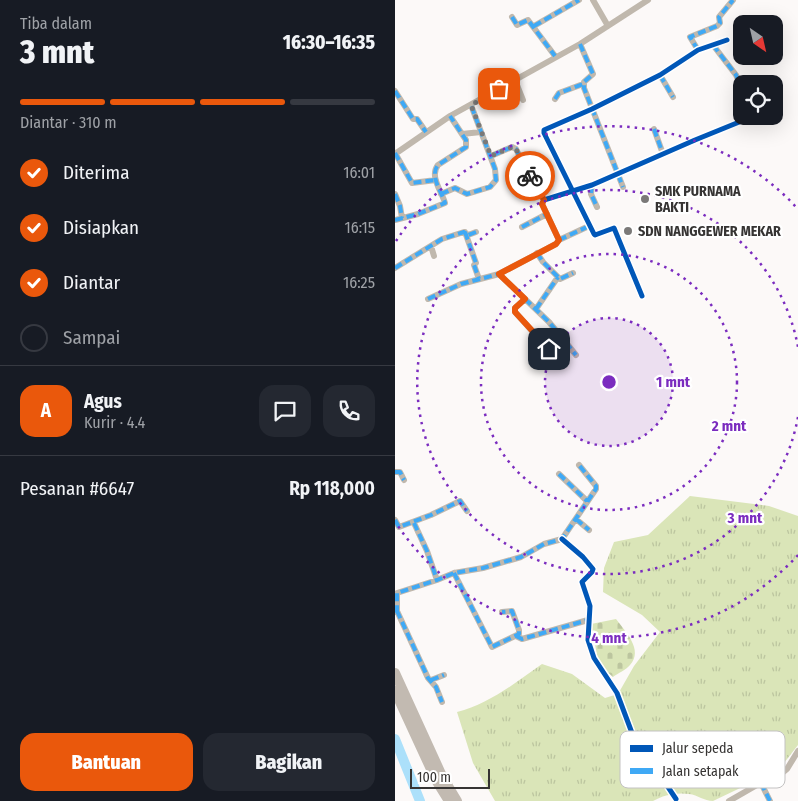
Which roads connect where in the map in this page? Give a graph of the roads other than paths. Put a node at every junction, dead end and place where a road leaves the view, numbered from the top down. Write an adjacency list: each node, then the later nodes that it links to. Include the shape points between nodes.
1 (579, 0): 6 (street)
2 (593, 0): 7 (street)
3 (648, 0): 7 (street)
4 (733, 0): 11 (street, via 719,17 717,26 690,36)
5 (513, 17): 6 (street, via 517,25 527,20)
6 (533, 26): 12 (street)
7 (608, 26): 9 (street)
8 (727, 40): 10 (street)
9 (580, 44): 12 (street); 16 (street, via 593,72)
10 (713, 45): 11 (street); 14 (street)
11 (698, 50): 13 (street)
12 (555, 56): 15 (street)
13 (660, 75): 18 (street); 22 (street)
14 (735, 75)
15 (515, 80): 20 (street); 21 (street)
16 (583, 84): 19 (street, via 559,93); 22 (street)
17 (397, 88): 26 (street, via 413,119 417,119)
18 (673, 97)
19 (555, 99)
20 (523, 100)
21 (471, 105): 23 (street); 27 (street)
22 (592, 109): 32 (street); 38 (street, via 543,131)
23 (450, 116): 26 (street); 28 (street)
24 (733, 125): 30 (street)
25 (654, 130): 30 (street)
26 (426, 132): 29 (street)
27 (481, 132): 28 (street); 31 (street)
28 (463, 134): 33 (street, via 467,146 437,165)
29 (395, 154): 33 (street, via 413,184)
30 (663, 154): 32 (street)
31 (491, 156): 35 (street, via 515,147); 40 (street, via 497,175 496,182 490,187 467,194 455,188)
32 (618, 174): 34 (street); 36 (street)
33 (436, 180): 40 (street)
34 (592, 185): 38 (street); 42 (street, via 591,194)
35 (535, 187): 37 (street); 41 (street)
36 (623, 187)
37 (521, 190)
38 (574, 192): 41 (street); 45 (street)
39 (395, 194): 44 (street, via 400,206)
40 (441, 194): 44 (street, via 445,203)
41 (544, 200): 43 (street, via 542,204)
42 (597, 207)
43 (547, 214): 46 (street); 49 (street)
44 (398, 219)
45 (589, 226): 49 (street); 58 (street, via 594,235 613,228)
46 (522, 227)
47 (465, 232): 48 (street, via 469,235); 50 (street); 57 (street)
48 (476, 232)
49 (559, 240): 51 (street)
50 (431, 246): 52 (street); 53 (street)
51 (537, 253): 55 (street); 56 (street)
52 (434, 256)
53 (395, 268)
54 (573, 272): 56 (street, via 562,279)
55 (499, 274): 57 (street); 60 (street)
56 (558, 277): 61 (street)
57 (479, 279): 59 (street)
58 (642, 296)
59 (428, 299)
60 (525, 299): 61 (street); 63 (street, via 515,312)
61 (535, 309): 62 (street)
62 (576, 355)
63 (559, 360)
64 (579, 465): 68 (street, via 596,486)
65 (395, 472): 67 (street, via 400,472)
66 (559, 474): 68 (street)
67 (404, 480)
68 (587, 501): 70 (street)
69 (467, 511): 72 (street, via 459,501)
70 (576, 519): 73 (street); 74 (street)
71 (395, 520): 72 (street, via 399,526)
72 (414, 523): 76 (street)
73 (589, 530)
74 (561, 539): 75 (street, via 521,557); 81 (street, via 593,569 582,582 590,606)
75 (454, 573): 76 (street); 82 (street, via 492,647)
76 (437, 580): 78 (street)
77 (395, 585): 78 (street)
78 (397, 593): 79 (street)
79 (396, 612): 85 (street)
80 (502, 612): 82 (street, via 511,611 519,630)
81 (588, 620): 82 (street, via 522,638); 88 (street, via 588,640 594,658 617,693)
82 (516, 636)
83 (395, 673): 96 (highway, via 442,776)
84 (444, 675): 85 (street)
85 (431, 680): 87 (street)
86 (395, 691): 95 (highway)
87 (442, 702)
88 (631, 731)
89 (798, 751): 90 (street)
90 (785, 771)
91 (667, 788): 94 (street)
92 (752, 788): 97 (street)
93 (764, 788): 98 (street)
94 (675, 800)
95 (449, 801)
96 (457, 801)
97 (729, 801)
98 (770, 801)

